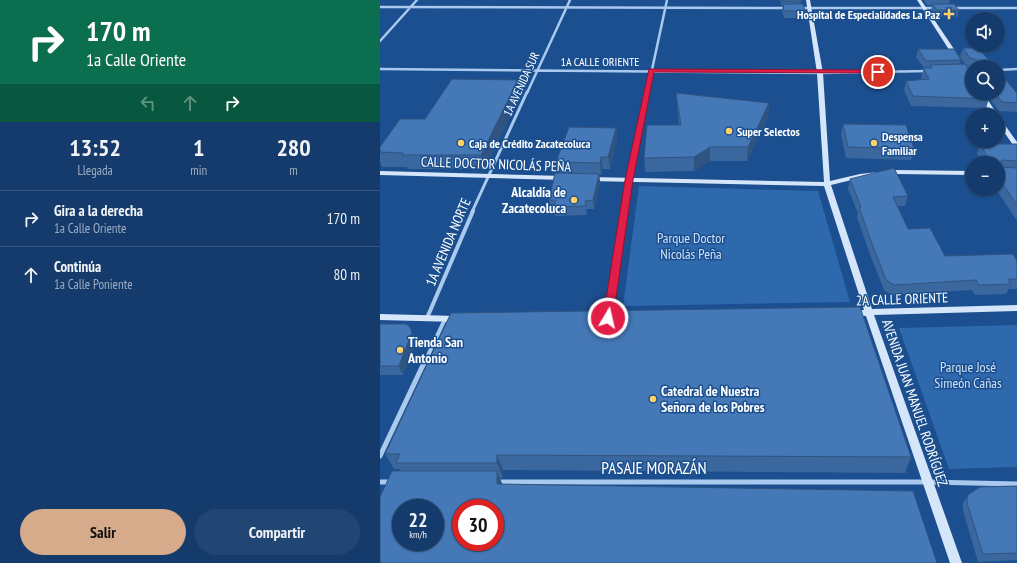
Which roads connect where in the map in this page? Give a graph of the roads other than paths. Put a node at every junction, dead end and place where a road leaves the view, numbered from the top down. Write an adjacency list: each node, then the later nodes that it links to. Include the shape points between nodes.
1 (417, 0): 7 (street)
2 (570, 0): 8 (street, 1A AVENIDA SUR)
3 (667, 0): 9 (street)
4 (808, 0): 12 (main road, AVENIDA JUAN MANUEL RODRÍGUEZ)
5 (919, 0): 13 (main road)
6 (380, 7): 7 (street)
7 (411, 7): 8 (street); 17 (street)
8 (566, 7): 9 (street); 21 (street, 1A AVENIDA SUR)
9 (665, 8): 10 (street); 23 (street)
10 (787, 8)
11 (795, 8): 12 (street)
12 (810, 8): 13 (street); 25 (main road, AVENIDA JUAN MANUEL RODRÍGUEZ)
13 (925, 8): 14 (street); 18 (main road)
14 (940, 8)
15 (948, 8): 16 (street)
16 (1017, 8)
17 (380, 41)
18 (961, 64)
19 (1017, 69): 22 (street)
20 (380, 70): 21 (street, 1A CALLE ORIENTE)
21 (538, 70): 23 (street, 1A CALLE ORIENTE); 30 (street, 1A AVENIDA SUR)
22 (1005, 70)
23 (652, 71): 25 (street, 1A CALLE ORIENTE); 33 (street)
24 (934, 71): 25 (street, 1A CALLE ORIENTE)
25 (820, 72): 34 (main road, AVENIDA JUAN MANUEL RODRÍGUEZ)
26 (1005, 129): 27 (main road)
27 (1017, 147)
28 (380, 173): 30 (main road, CALLE DOCTOR NICOLÁS PEÑA)
29 (965, 173): 34 (main road, CALLE DOCTOR NICOLÁS PEÑA, via 896,172 860,176)
30 (488, 176): 31 (main road, CALLE DOCTOR NICOLÁS PEÑA); 39 (street, 1A AVENIDA NORTE)
31 (574, 178)
32 (582, 179): 33 (main road, CALLE DOCTOR NICOLÁS PEÑA)
33 (629, 180): 34 (main road, CALLE DOCTOR NICOLÁS PEÑA); 40 (street)
34 (827, 184): 37 (main road, AVENIDA JUAN MANUEL RODRÍGUEZ)
35 (1017, 308): 37 (main road, 2A CALLE ORIENTE)
36 (845, 313): 37 (main road, 2A CALLE ORIENTE)
37 (869, 313): 47 (main road, AVENIDA JUAN MANUEL RODRÍGUEZ)
38 (380, 317): 39 (main road)
39 (427, 318): 41 (main road)
40 (608, 318)
41 (445, 319): 42 (main road); 43 (street)
42 (468, 319)
43 (380, 456)
44 (380, 482): 45 (street)
45 (396, 482)
46 (491, 482): 47 (street, PASAJE MORAZÁN)
47 (928, 482): 48 (street, PASAJE MORAZÁN); 49 (main road, AVENIDA JUAN MANUEL RODRÍGUEZ)
48 (1017, 484)
49 (956, 563)

